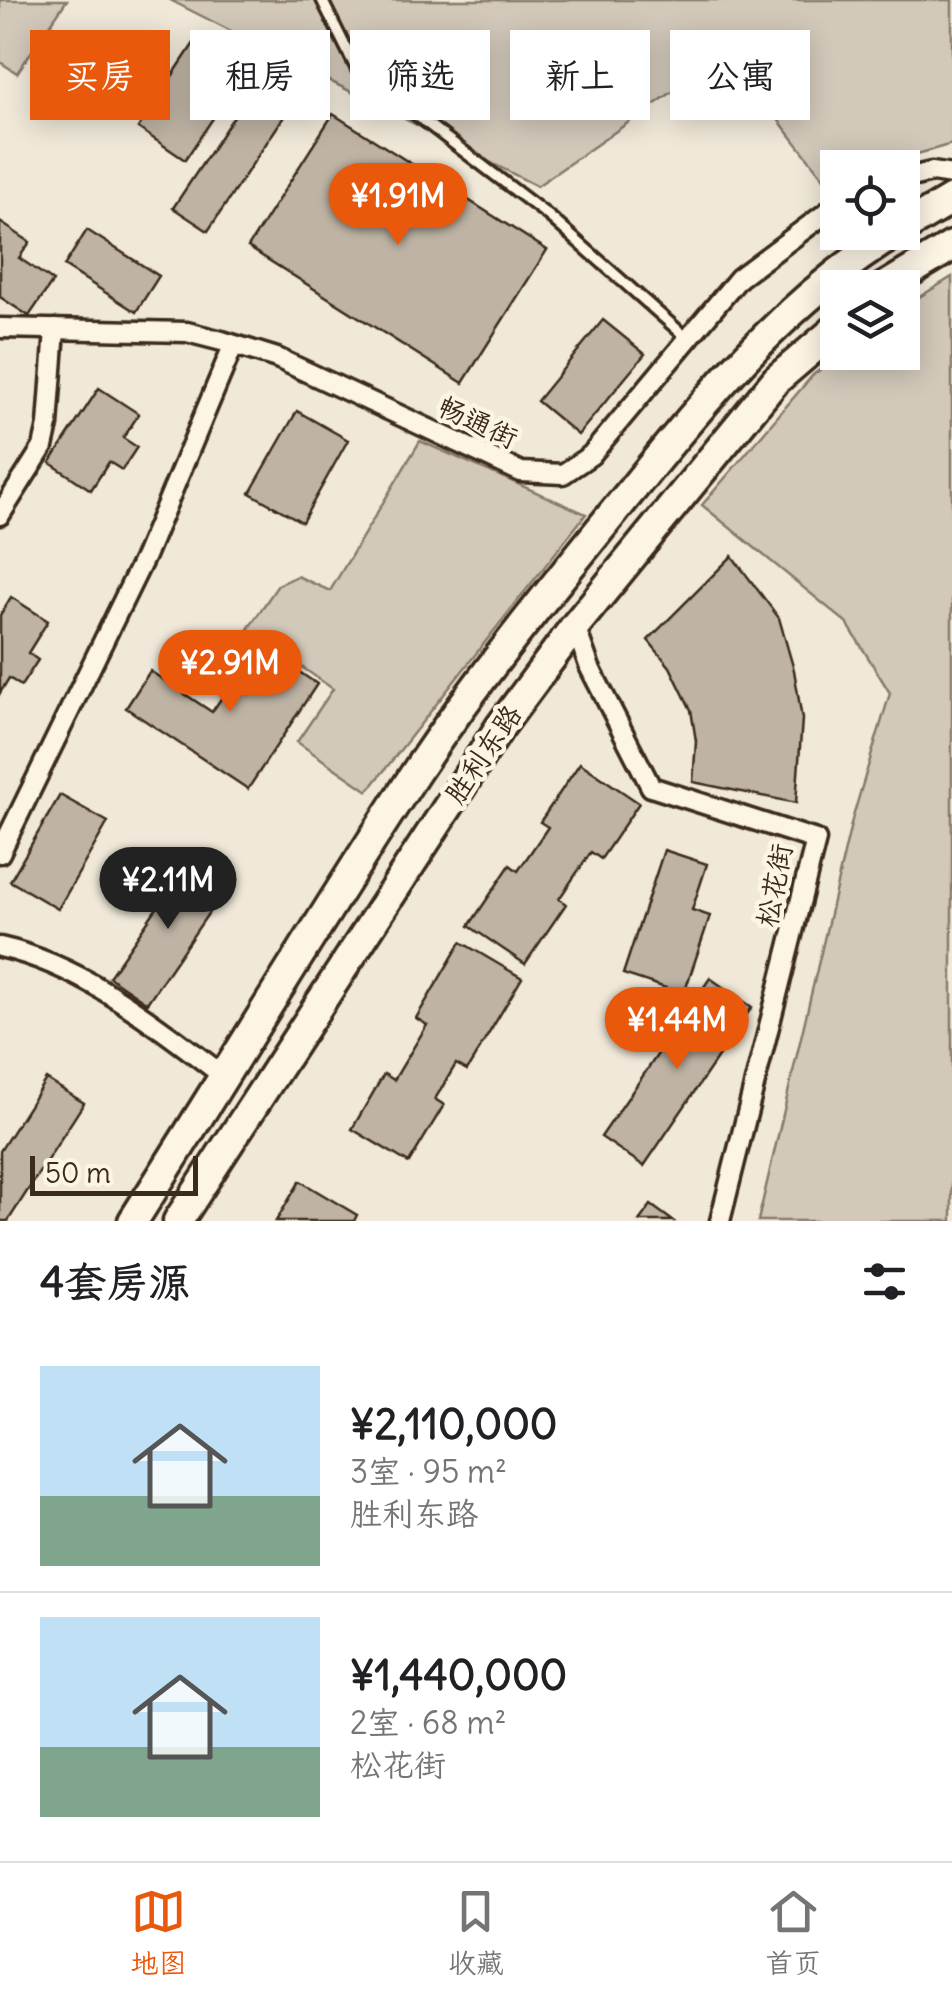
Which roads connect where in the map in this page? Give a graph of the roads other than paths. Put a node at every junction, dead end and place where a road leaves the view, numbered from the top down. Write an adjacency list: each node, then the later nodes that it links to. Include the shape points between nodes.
1 (322, 0): 12 (lane, via 357,70 550,217)
2 (952, 174): 3 (street)
3 (920, 175)
4 (952, 199): 6 (main road)
5 (820, 217): 12 (street, 畅通街, via 739,278)
6 (920, 219)
7 (952, 246): 9 (main road)
8 (872, 250): 19 (main road, via 769,331 557,582 417,771)
9 (913, 270)
10 (0, 328): 11 (street, 畅通街)
11 (55, 329): 14 (street, 畅通街, via 188,332); 15 (street, via 43,447)
12 (688, 339): 14 (street, 畅通街, via 591,455 563,474 521,472 276,358)
13 (820, 342): 16 (main road, 胜利东路, via 776,380)
14 (233, 346): 17 (street, via 145,556)
15 (0, 515)
16 (575, 626): 21 (main road, 胜利东路, via 489,744); 22 (street, 松花街, via 651,786 816,840)
17 (0, 853)
18 (0, 947): 19 (street, via 70,971)
19 (225, 1077): 20 (main road)
20 (134, 1221)
21 (178, 1221)
22 (720, 1221)

